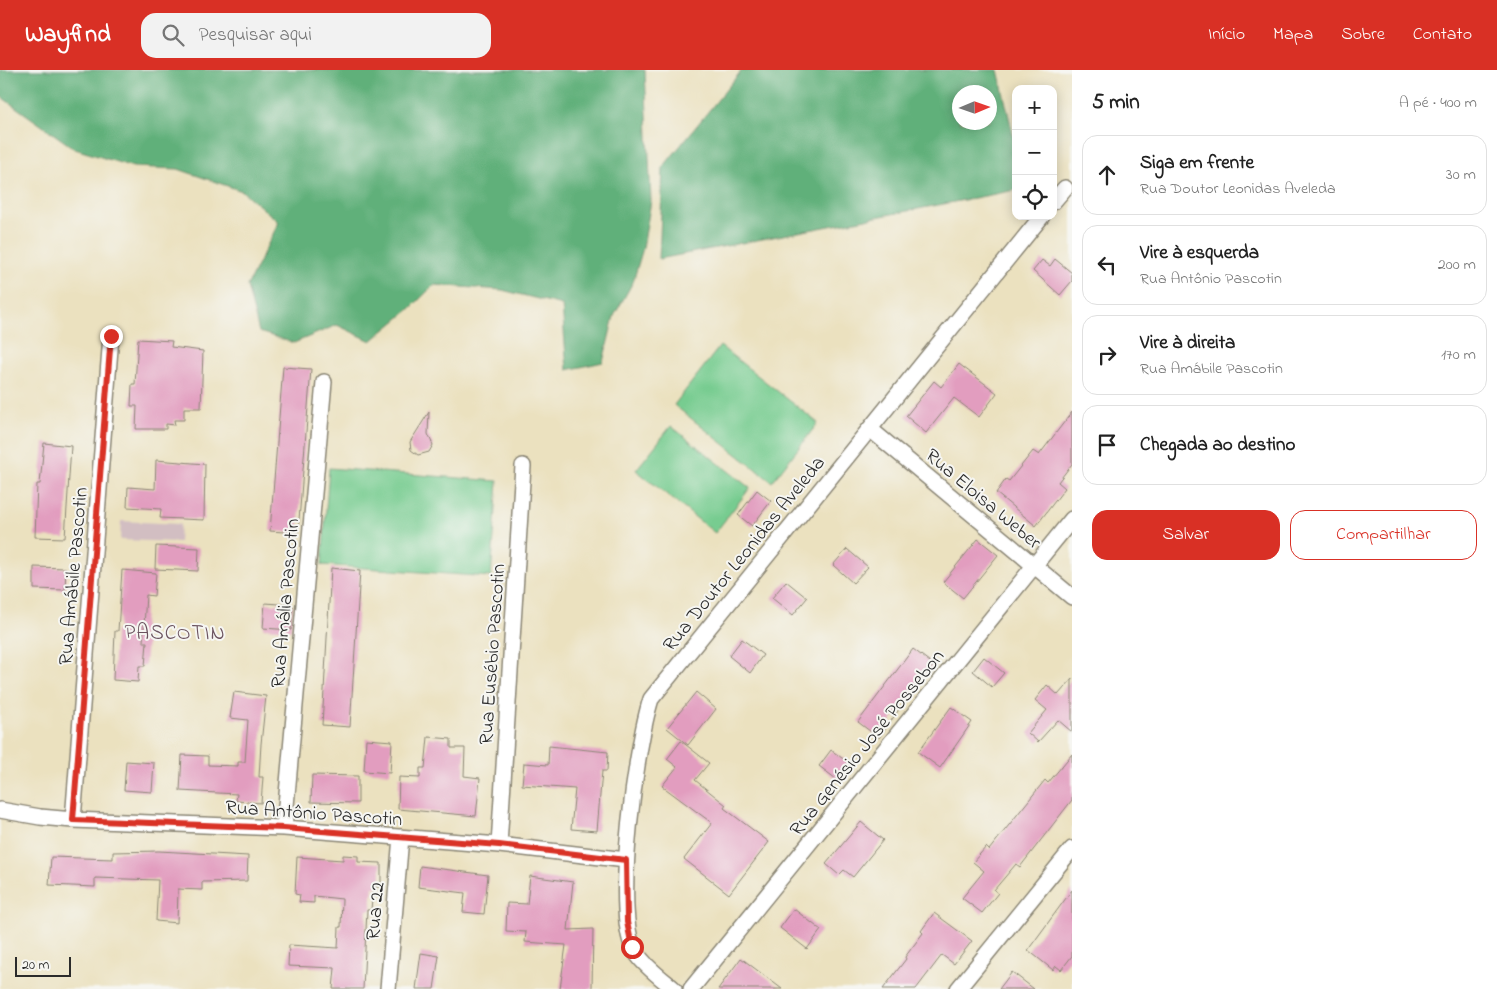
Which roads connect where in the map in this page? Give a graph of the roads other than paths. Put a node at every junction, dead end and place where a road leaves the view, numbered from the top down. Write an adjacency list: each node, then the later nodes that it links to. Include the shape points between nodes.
1 (1064, 188): 2 (street)
2 (1057, 197)
3 (1039, 220): 6 (street, Rua Doutor Leonidas Aveleda)
4 (111, 336): 12 (street, Rua Amábile Pascotin)
5 (324, 382): 13 (street, Rua Amália Pascotin)
6 (870, 429): 9 (street, Rua Eloisa Weber); 17 (street, Rua Doutor Leonidas Aveleda, via 651,699 643,724)
7 (524, 466): 15 (street, Rua Eusébio Pascotin)
8 (1072, 519): 9 (street, Rua Genésio José Possebon)
9 (1034, 566): 10 (street, Rua Eloisa Weber); 20 (street, Rua Genésio José Possebon)
10 (1072, 597)
11 (0, 810): 12 (street, Rua Antônio Pascotin)
12 (73, 820): 13 (street, Rua Antônio Pascotin)
13 (284, 828): 14 (street, Rua Antônio Pascotin)
14 (401, 838): 15 (street, Rua Antônio Pascotin); 18 (street, Rua 22)
15 (499, 845): 17 (street, Rua Antônio Pascotin)
16 (1072, 849): 21 (street)
17 (626, 860): 19 (street, Rua Doutor Leonidas Aveleda, via 627,922 632,947)
18 (388, 989)
19 (674, 989)
20 (691, 989)
21 (958, 989)

